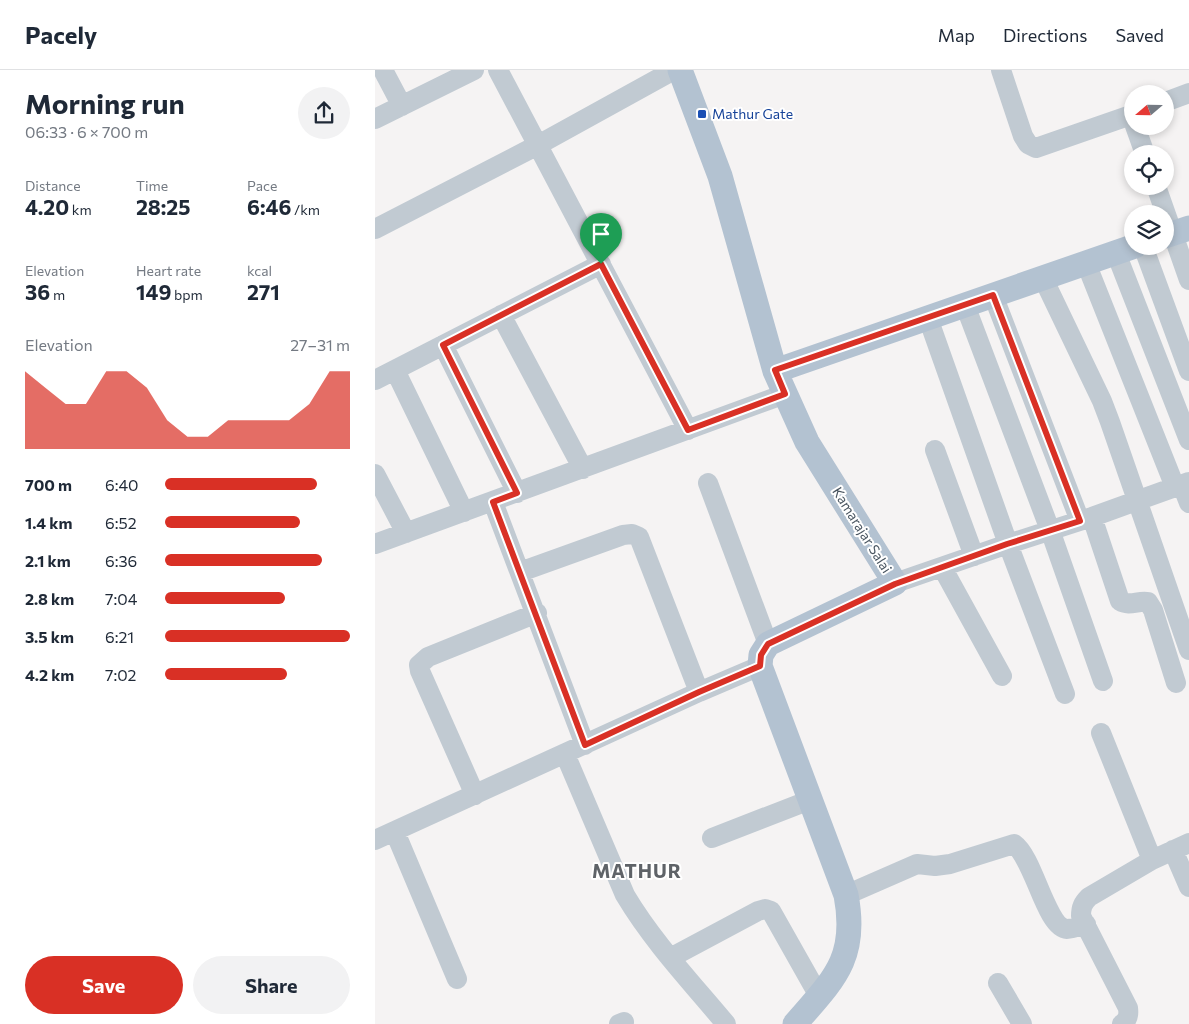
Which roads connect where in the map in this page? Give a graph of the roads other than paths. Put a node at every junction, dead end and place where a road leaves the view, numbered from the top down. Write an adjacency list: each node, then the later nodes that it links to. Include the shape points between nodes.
1 (383, 70): 9 (street)
2 (474, 70): 9 (street)
3 (498, 70): 12 (street)
4 (674, 70): 12 (street)
5 (680, 70): 29 (main road, Kamarajar Salai, via 720,176)
6 (1001, 70): 11 (street, via 1023,136 1036,148)
7 (1189, 93): 8 (street)
8 (1174, 99)
9 (403, 106): 10 (street)
10 (375, 120)
11 (1124, 122)
12 (537, 145): 14 (street); 20 (street)
13 (1160, 195): 15 (street)
14 (375, 229)
15 (1175, 232): 22 (street)
16 (1124, 251): 19 (main road)
17 (1128, 255): 34 (street)
18 (1146, 255): 30 (street)
19 (1086, 263): 21 (main road); 39 (street)
20 (601, 264): 25 (street); 33 (street)
21 (1043, 278): 23 (main road); 41 (street, via 1101,401)
22 (1189, 280)
23 (993, 295): 24 (main road); 45 (street)
24 (965, 305): 26 (main road); 46 (street)
25 (501, 316): 27 (street); 36 (street)
26 (928, 318): 29 (main road); 49 (street)
27 (443, 345): 28 (street); 40 (street)
28 (395, 370): 31 (street); 44 (street)
29 (775, 370): 32 (main road, Kamarajar Salai)
30 (1189, 371)
31 (375, 380)
32 (785, 394): 33 (street); 53 (main road, Kamarajar Salai, via 807,442)
33 (688, 430): 36 (street)
34 (1189, 440)
35 (935, 450): 50 (street)
36 (583, 469): 40 (street)
37 (375, 474): 47 (street)
38 (708, 483): 56 (street)
39 (1182, 485): 41 (street); 43 (street)
40 (517, 493): 42 (street)
41 (1136, 501): 45 (street); 55 (street)
42 (493, 502): 44 (street); 52 (street)
43 (1189, 503)
44 (464, 512): 47 (street)
45 (1086, 519): 46 (street); 59 (street, via 1120,601 1132,604 1141,600 1148,602 1153,610)
46 (1051, 530): 49 (street); 58 (street)
47 (406, 533): 48 (street)
48 (375, 544)
49 (1007, 544): 50 (street); 61 (street)
50 (974, 556): 51 (street)
51 (942, 567): 53 (street); 57 (street)
52 (520, 572): 54 (street); 60 (street, via 623,535 639,537)
53 (895, 584): 56 (main road, Kamarajar Salai)
54 (537, 613): 63 (street); 65 (street, via 428,657 419,665)
55 (1189, 650)
56 (764, 655): 60 (street); 66 (main road)
57 (1002, 676)
58 (1103, 681)
59 (1176, 683)
60 (699, 692): 63 (street)
61 (1065, 694)
62 (1101, 733): 71 (street)
63 (585, 745): 64 (street)
64 (565, 754): 65 (street); 75 (street, via 625,895)
65 (475, 795): 67 (street)
66 (810, 800): 68 (street); 73 (main road)
67 (395, 832): 69 (street); 76 (street)
68 (712, 838)
69 (375, 840)
70 (1181, 846): 71 (street); 72 (street)
71 (1152, 860): 74 (street, via 1089,897 1084,902 1081,916)
72 (1189, 887)
73 (846, 895): 74 (street, via 917,864 950,864 1014,844 1024,854 1053,920 1066,929); 78 (main road, via 850,931 848,946 833,979)
74 (1086, 924): 82 (street, via 1128,1008 1129,1015)
75 (670, 958): 78 (street, via 765,909 771,911); 79 (street)
76 (457, 979)
77 (998, 983): 81 (street)
78 (819, 996): 80 (main road)
79 (726, 1024)
80 (795, 1024)
81 (1023, 1024)
82 (1122, 1024)

